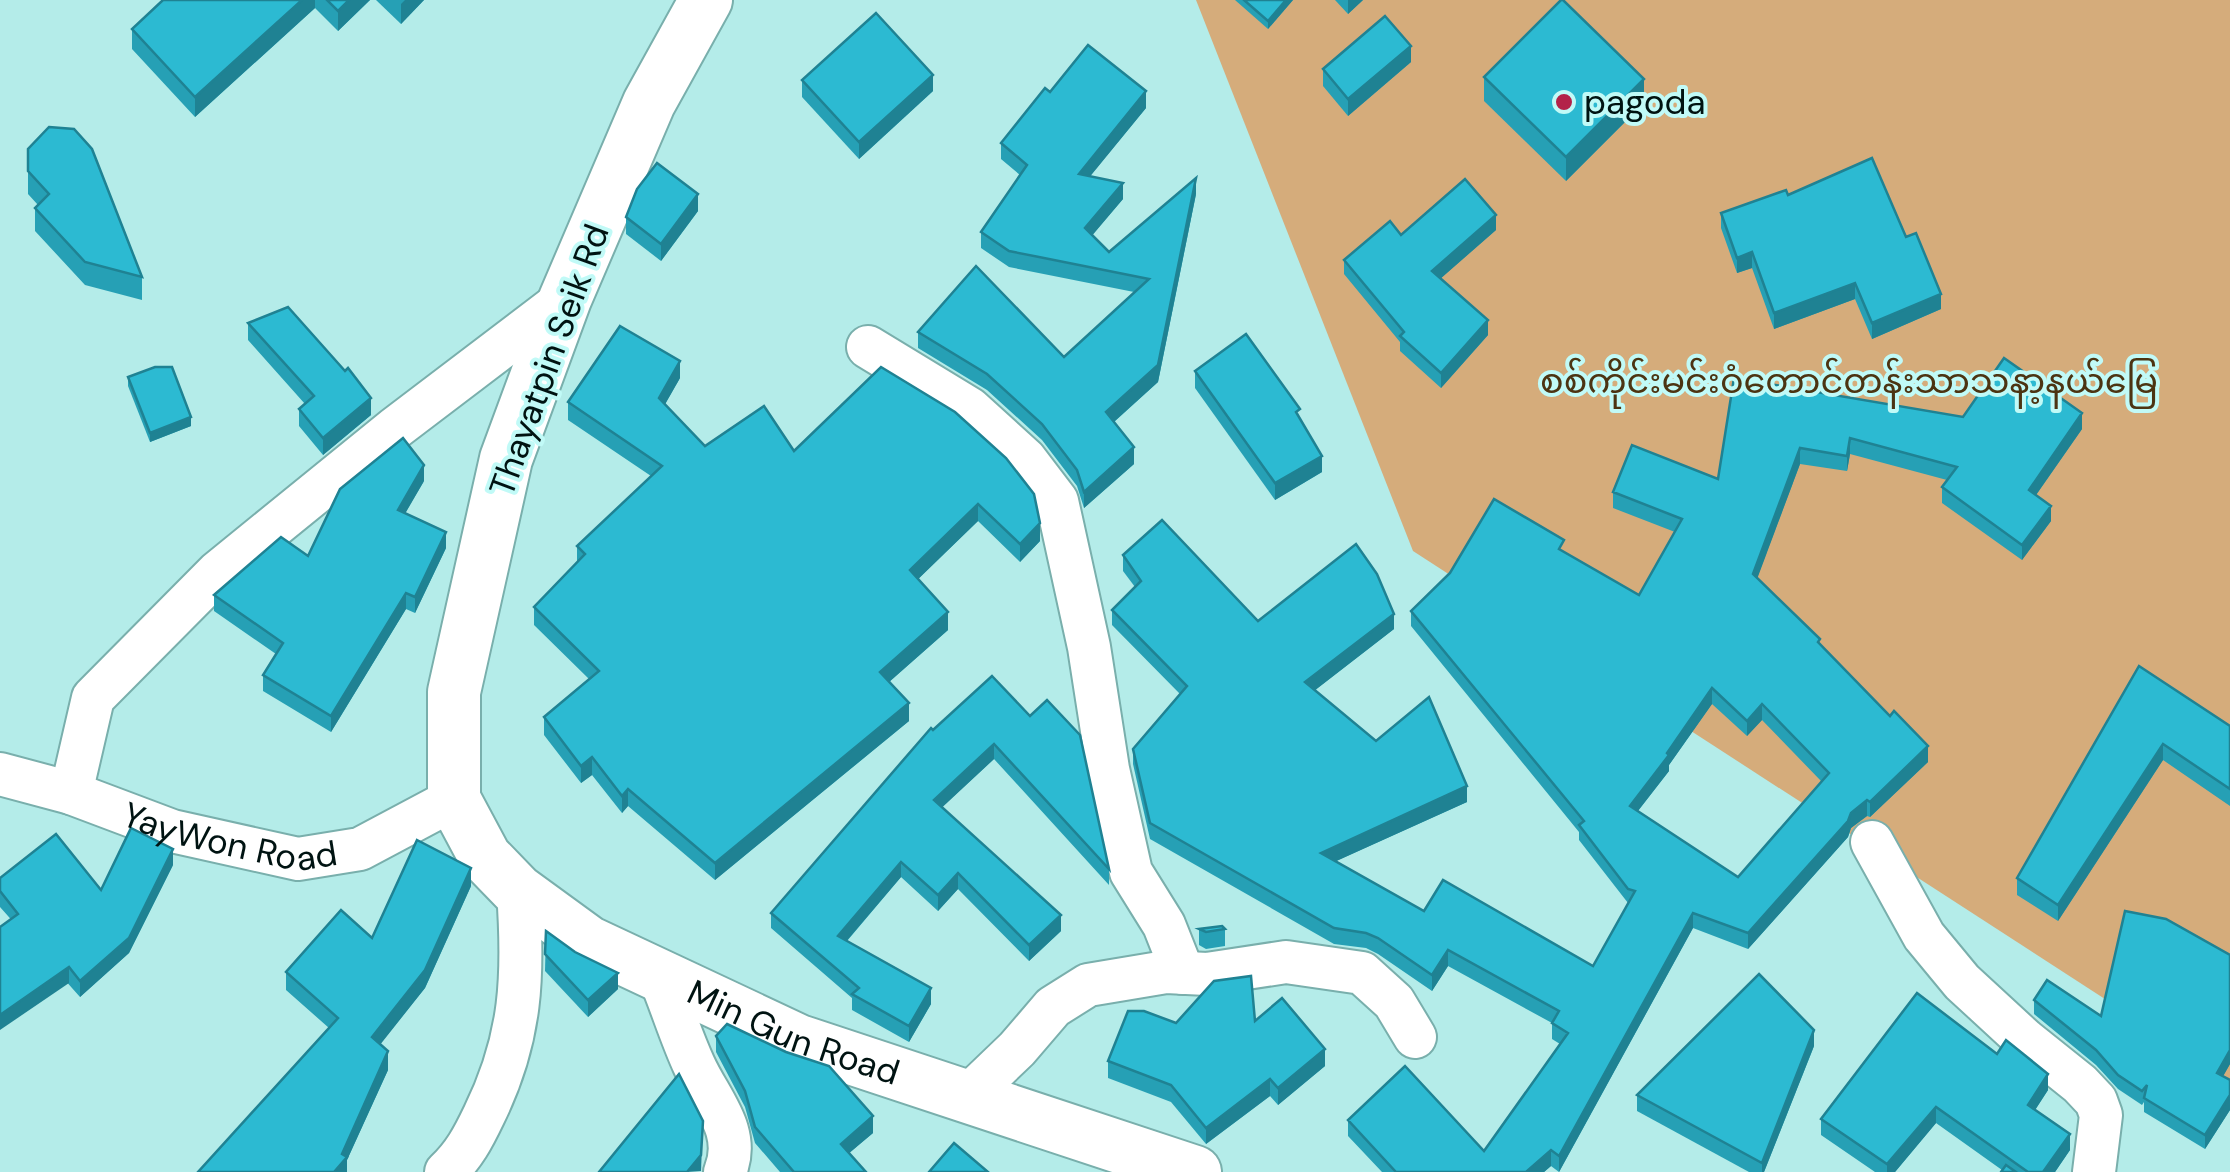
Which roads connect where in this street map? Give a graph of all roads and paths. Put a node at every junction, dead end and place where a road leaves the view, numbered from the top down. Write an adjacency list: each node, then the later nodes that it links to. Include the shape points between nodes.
1 (706, 0): 2 (street, Thayatpin Seik Rd, via 649,102)
2 (565, 299): 5 (street, via 218,572 93,698); 6 (street, Thayatpin Seik Rd, via 506,459 474,594 454,692)
3 (868, 347): 9 (street, via 970,410 1025,459 1057,501 1131,872)
4 (0, 774): 5 (street, YayWon Road)
5 (71, 793): 6 (street, YayWon Road, via 172,831 298,859 360,849)
6 (454, 799): 8 (street, Min Gun Road, via 486,857)
7 (1872, 842): 16 (street, via 1924,936 1962,982 2096,1100)
8 (518, 890): 10 (street, Min Gun Road, via 588,942); 13 (street, via 519,1009 504,1075 465,1154)
9 (1184, 973): 11 (street, via 1286,962 1362,973 1394,1002); 12 (street, via 1088,985 1053,1007)
10 (660, 978): 12 (street, Min Gun Road, via 799,1041); 14 (street, via 695,1067 726,1120 732,1155)
11 (1415, 1038)
12 (968, 1096): 15 (street, Min Gun Road)
13 (446, 1172)
14 (725, 1172)
15 (1195, 1172)
16 (2094, 1172)

